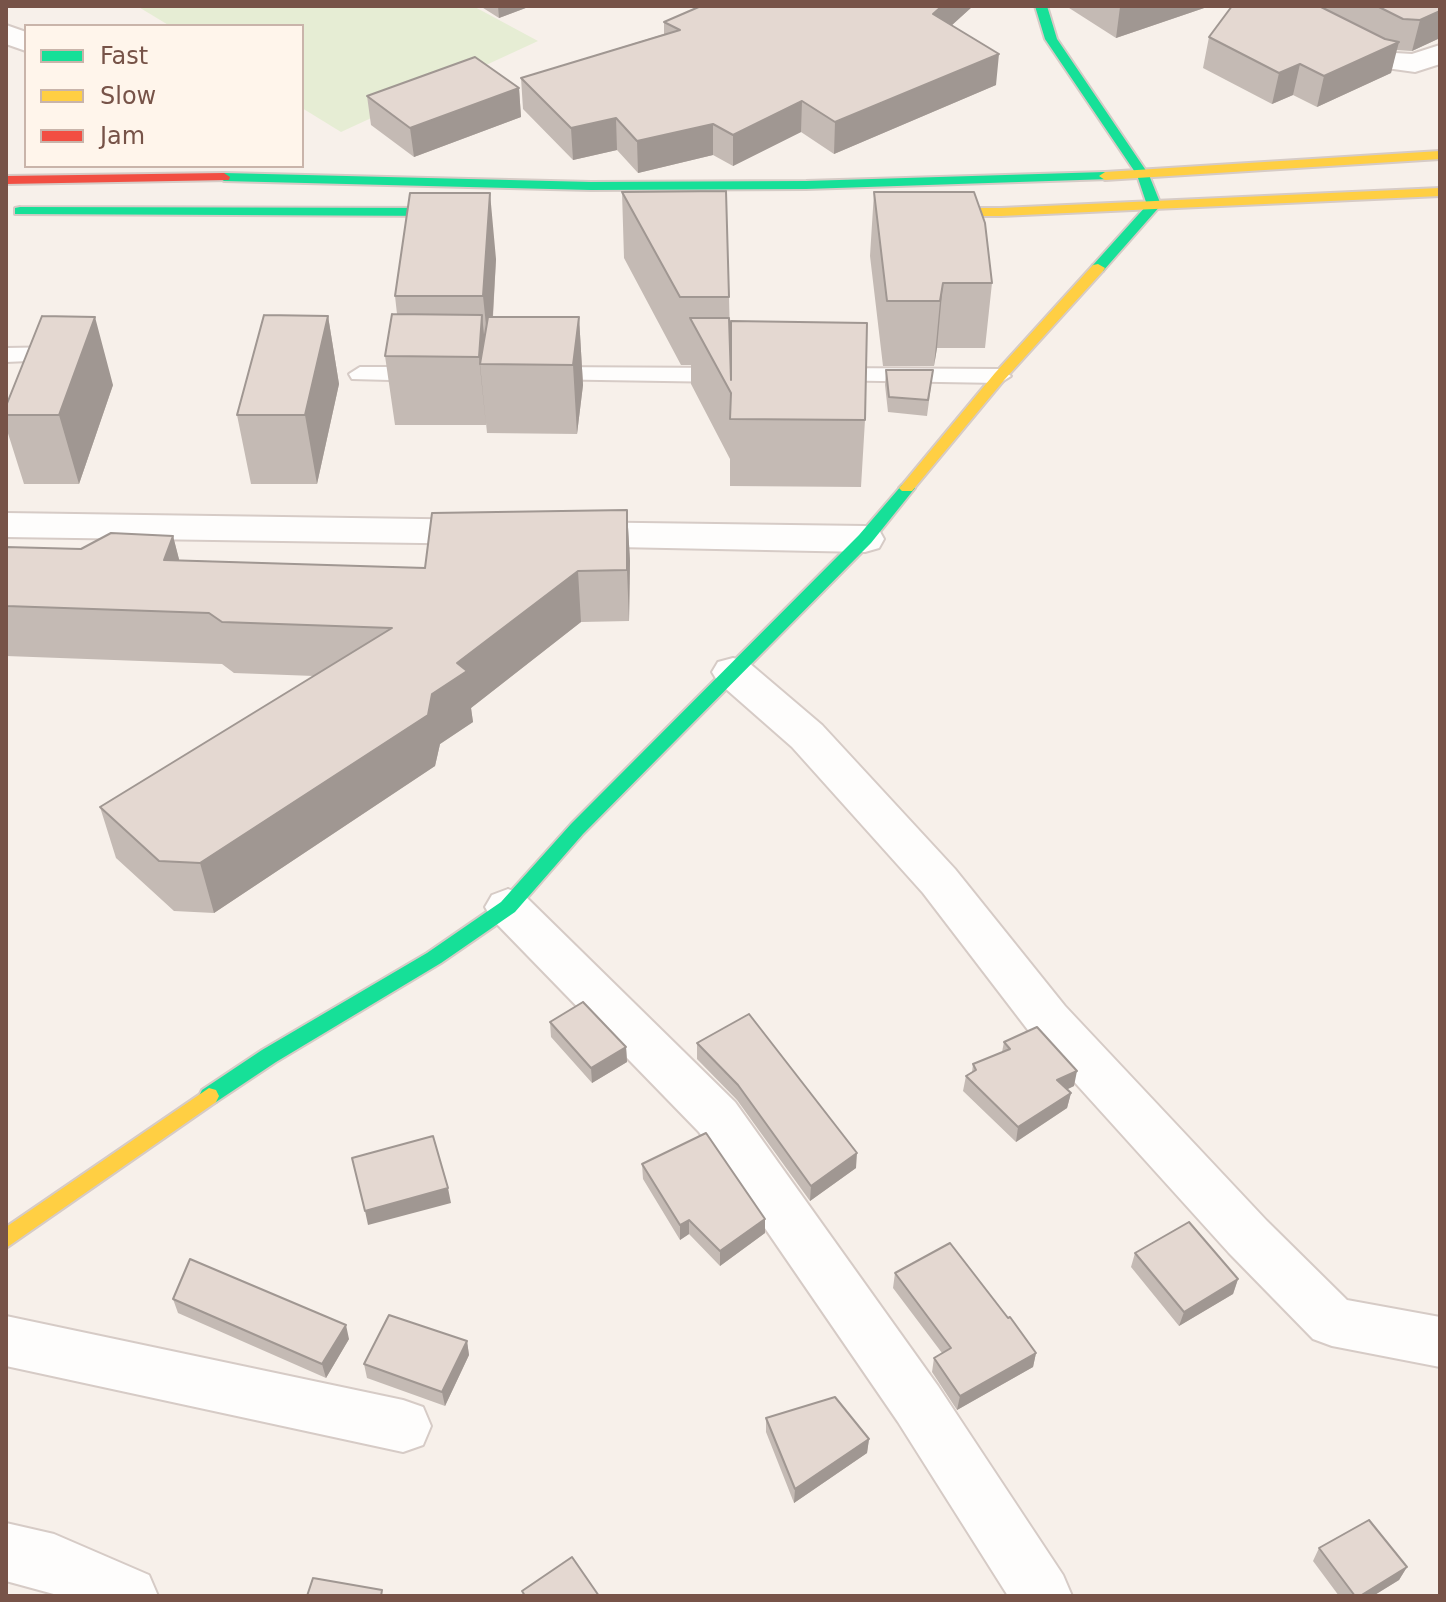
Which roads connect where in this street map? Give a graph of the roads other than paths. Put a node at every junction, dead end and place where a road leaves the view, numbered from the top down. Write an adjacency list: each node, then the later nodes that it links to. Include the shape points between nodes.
1 (1041, 6): 6 (main road, via 1051,39)
2 (1280, 6): 3 (street, via 1389,61 1415,63)
3 (1440, 54)
4 (1440, 155): 6 (main road)
5 (262, 172): 6 (main road, via 606,186); 7 (main road); 13 (main road, via 270,184 269,198)
6 (1143, 175): 10 (main road)
7 (214, 178): 8 (main road); 12 (main road, via 203,191)
8 (6, 180)
9 (1440, 192): 10 (main road)
10 (1154, 205): 15 (main road); 23 (main road)
11 (6, 211): 12 (main road)
12 (205, 211): 13 (main road)
13 (255, 211): 14 (main road)
14 (461, 212)
15 (906, 212)
16 (77, 354): 17 (lane)
17 (6, 355)
18 (360, 374): 19 (lane)
19 (456, 374)
20 (520, 374): 21 (lane)
21 (744, 375)
22 (808, 375): 23 (lane)
23 (1000, 376): 25 (main road)
24 (6, 525): 25 (street)
25 (865, 539): 26 (main road)
26 (733, 672): 27 (main road, via 577,829); 30 (street, via 807,736 939,881 1048,1020 1332,1322)
27 (508, 907): 28 (main road, via 434,958 269,1056); 34 (street, via 717,1117 918,1404)
28 (6, 1239)
29 (6, 1341): 31 (street)
30 (1440, 1342)
31 (403, 1426)
32 (6, 1552): 33 (street, via 54,1563)
33 (128, 1596)
34 (1042, 1596)

